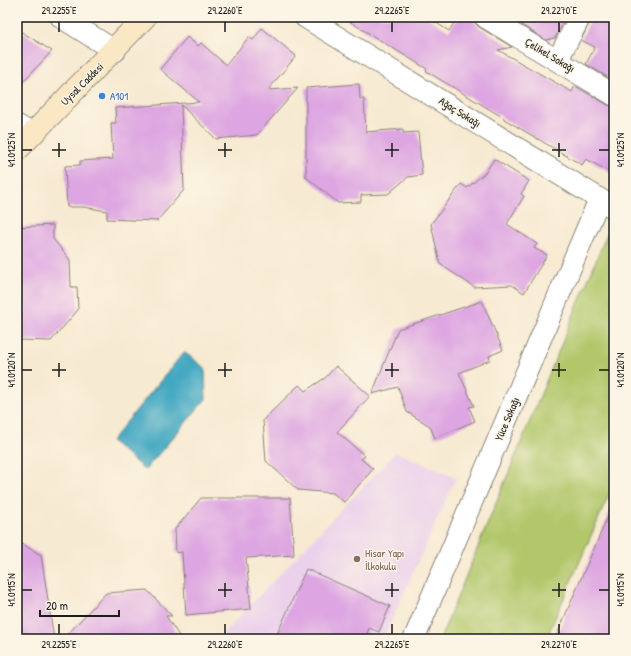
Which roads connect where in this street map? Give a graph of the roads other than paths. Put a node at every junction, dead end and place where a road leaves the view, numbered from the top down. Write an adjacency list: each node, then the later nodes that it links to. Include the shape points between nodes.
1 (61, 17): 6 (street)
2 (145, 17): 6 (street, Uysal Caddesi)
3 (305, 17): 11 (street, Ağaç Sokağı)
4 (484, 17): 7 (street, Çelikel Sokağı)
5 (580, 17): 7 (street)
6 (115, 51): 9 (street, Uysal Caddesi)
7 (558, 60): 8 (street, Çelikel Sokağı)
8 (614, 95)
9 (25, 130): 10 (street, Uysal Caddesi)
10 (17, 150)
11 (607, 204): 12 (street, Yüce Sokağı)
12 (414, 639)

